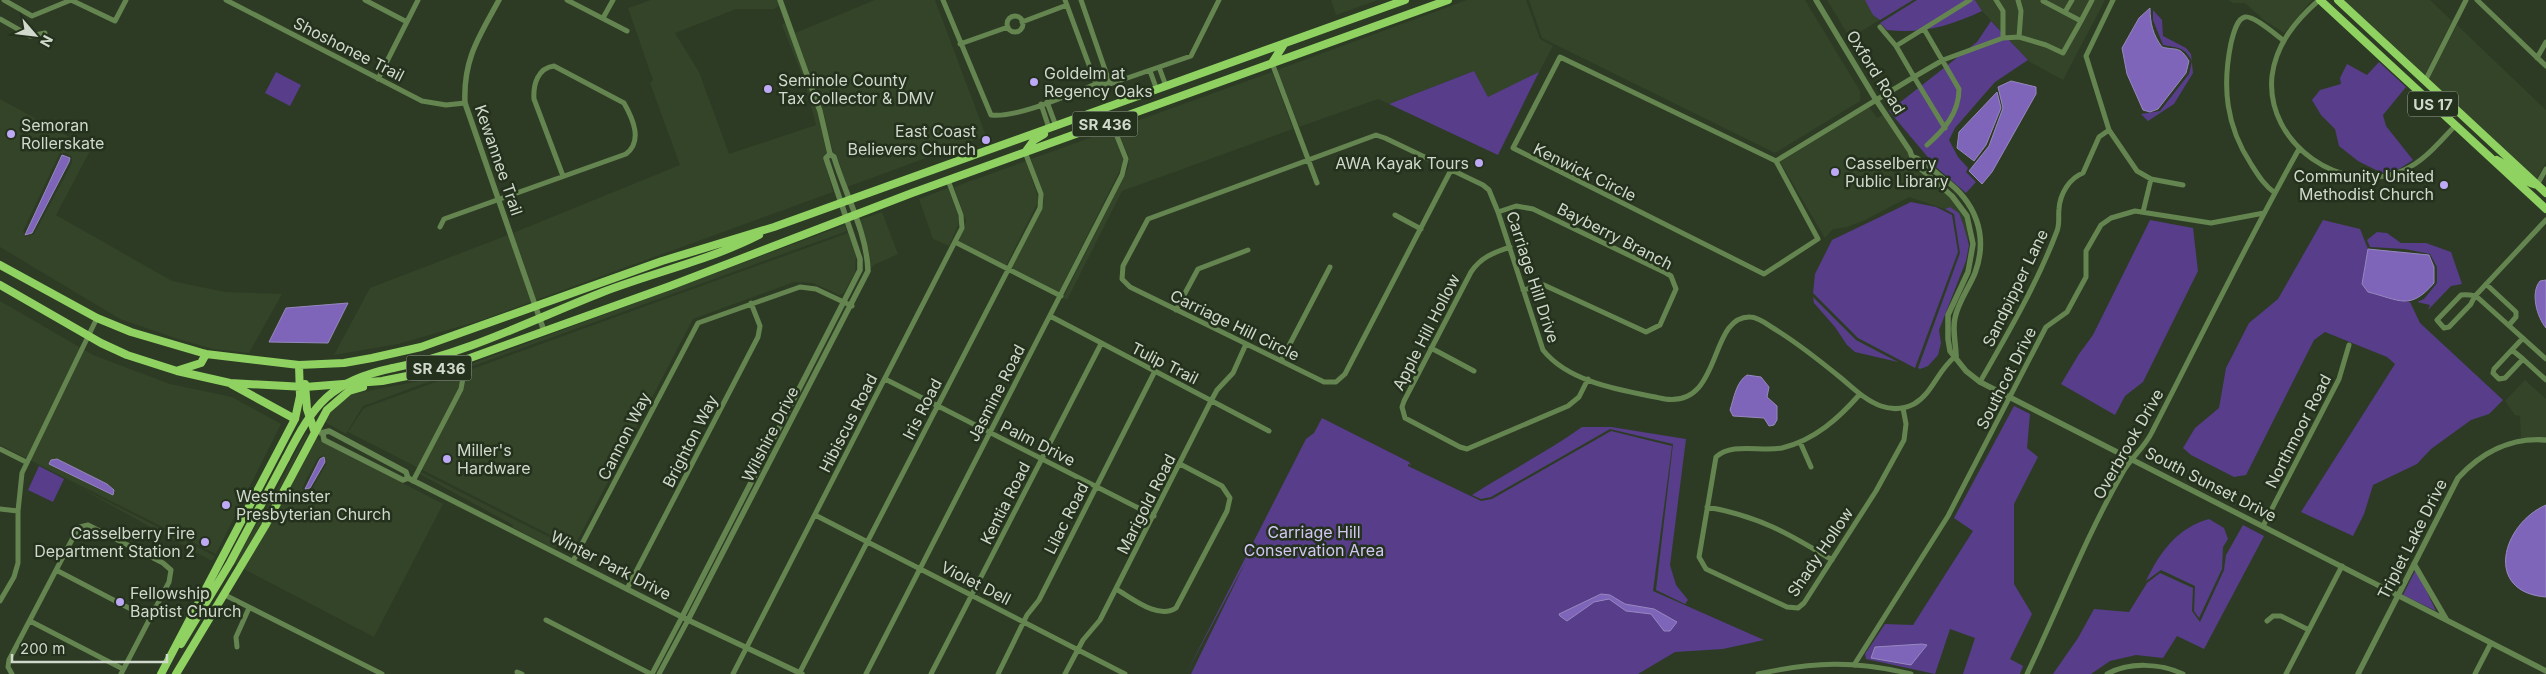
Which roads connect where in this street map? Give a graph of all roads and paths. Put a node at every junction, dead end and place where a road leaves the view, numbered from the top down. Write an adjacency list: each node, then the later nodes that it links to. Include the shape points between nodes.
1 (4, 0): 2 (street, via 32,16)
2 (71, 0): 3 (street, via 115,21)
3 (126, 0)
4 (226, 0): 58 (street, Shoshonee Trail)
5 (365, 0): 34 (street)
6 (418, 0): 34 (street)
7 (499, 0): 66 (street, Kewannee Trail, via 467,62)
8 (567, 0): 28 (street)
9 (613, 0): 31 (street)
10 (943, 0): 46 (street)
11 (1081, 0): 61 (street)
12 (1219, 0): 53 (street, via 1191,56)
13 (1405, 0): 45 (main road, SR 436)
14 (1448, 0): 51 (main road, SR 436)
15 (1816, 0): 64 (street, Oxford Road)
16 (1970, 0): 38 (street)
17 (1996, 0): 42 (street, via 2003,11)
18 (2018, 0): 41 (street, via 2021,11)
19 (2072, 0): 30 (street)
20 (2092, 0): 33 (street)
21 (2113, 0): 72 (street, via 2086,56)
22 (2320, 0): 43 (street); 56 (main road, US 17)
23 (2338, 0): 59 (main road, US 17)
24 (2466, 0): 59 (street)
25 (2477, 0): 49 (street)
26 (783, 1): 78 (street, via 820,111)
27 (2043, 1): 30 (street)
28 (577, 2): 31 (street)
29 (1066, 2): 35 (street); 60 (street)
30 (2065, 12): 33 (street)
31 (603, 18): 39 (street)
32 (0, 19): 40 (street, via 30,36)
33 (2081, 21): 41 (street, via 2063,53)
34 (407, 22): 58 (street)
35 (1022, 22): 36 (street, via 1018,32); 36 (street, via 1018,17 1012,17)
36 (1008, 27): 46 (street)
37 (1880, 27): 47 (street)
38 (1924, 29): 47 (street); 50 (street)
39 (627, 31)
40 (45, 33)
41 (2019, 37): 42 (street)
42 (2003, 38): 50 (street)
43 (2283, 40): 76 (street, via 2272,76 2274,98 2278,116); 91 (street, via 2251,17 2244,17 2239,20 2232,38 2226,70 2225,95 2234,132 2261,179)
44 (2546, 42): 49 (street)
45 (1286, 43): 48 (main road, SR 436); 51 (main road)
46 (960, 44): 67 (street, via 991,115 1002,116)
47 (1896, 46): 57 (street)
48 (1260, 53): 55 (main road, via 1258,63); 62 (main road, SR 436)
49 (2537, 58): 52 (street)
50 (1943, 60): 57 (street); 71 (street, via 1959,89 1959,97)
51 (1272, 64): 55 (main road, SR 436); 80 (street)
52 (2546, 66)
53 (1159, 67): 54 (street); 62 (street)
54 (1150, 70): 61 (street); 63 (street)
55 (1251, 71): 68 (main road, SR 436)
56 (2399, 72): 59 (main road); 69 (main road, US 17)
57 (1914, 77): 64 (street); 71 (street)
58 (378, 79): 66 (street, Shoshonee Trail, via 432,104)
59 (2425, 80): 73 (main road, US 17)
60 (1096, 84): 61 (street); 65 (street)
61 (1110, 84)
62 (1166, 86): 63 (main road, SR 436)
63 (1157, 90): 70 (main road, SR 436)
64 (1876, 100): 81 (street); 140 (street, Oxford Road, via 1914,163 1958,202 1967,216 1973,244 1968,272 1952,304 1947,327 1950,351)
65 (1047, 102): 67 (street); 70 (street)
66 (465, 103): 95 (street, Kewannee Trail)
67 (1041, 104): 70 (street)
68 (1112, 122): 77 (main road, SR 436); 120 (street, Jasmine Road, via 1126,159 1125,167)
69 (2456, 125): 73 (main road); 76 (street, via 2414,165 2383,176 2343,175); 79 (main road, US 17)
70 (1053, 127): 74 (main road, SR 436); 77 (main road, via 1034,140)
71 (1945, 128): 75 (street)
72 (2109, 130): 86 (street, via 2137,171); 153 (street, Sandpipper Lane, via 2099,137 2083,173 2074,176 2063,193 2059,208 2060,224 2046,260)
73 (2478, 130): 89 (main road, US 17)
74 (1017, 140): 82 (main road, via 1014,151); 96 (main road, SR 436)
75 (1927, 145)
76 (2299, 149): 91 (street, Overbrook Drive)
77 (1025, 152): 82 (main road, SR 436); 116 (street, Iris Road, via 1042,200)
78 (830, 154): 96 (street, Wilshire Drive, via 834,157); 97 (street, via 826,158)
79 (2490, 157): 89 (main road, via 2507,164 2526,182); 93 (main road, US 17)
80 (1308, 160): 84 (street, Carriage Hill Drive, via 1376,136); 88 (street); 126 (street, Carriage Hill Circle, via 1148,219 1123,266 1122,279 1130,287)
81 (1776, 161): 81 (street, Kenwick Circle, via 1560,57 1512,148 1764,274 1818,239)
82 (996, 162): 87 (main road, SR 436)
83 (2546, 169): 89 (street)
84 (1451, 170): 99 (street, Carriage Hill Drive, via 1489,190); 108 (street, Carriage Hill Circle)
85 (563, 176): 85 (street, via 533,90 540,73 554,66 624,103 637,138 633,149 626,154); 95 (street)
86 (2151, 179): 90 (street); 100 (street)
87 (948, 180): 102 (main road, SR 436); 109 (street, Hibiscus Road, via 963,221)
88 (1317, 183)
89 (2537, 185): 92 (main road, US 17)
90 (2183, 186)
91 (2275, 193): 101 (street, Overbrook Drive)
92 (2546, 193)
93 (2536, 199): 94 (main road); 98 (main road, US 17)
94 (2546, 199)
95 (498, 200): 106 (street, via 444,219); 125 (street, Kewannee Trail)
96 (849, 200): 97 (main road, SR 436); 102 (street, Wilshire Drive)
97 (841, 203): 104 (street); 107 (main road, SR 436)
98 (2546, 208)
99 (1498, 212): 110 (street, Carriage Hill Drive); 119 (street, Bayberry Branch, via 1516,206 1533,209 1666,273 1671,276 1676,289 1660,324 1646,332 1544,286)
100 (2143, 212): 101 (street, Southcot Drive, via 2211,223); 157 (street, Southcot Drive, via 2126,212 2101,225 2086,251 2086,277 2067,312 2046,327)
101 (2264, 213): 172 (street, Overbrook Drive, via 2149,438)
102 (854, 214): 104 (main road, SR 436); 112 (street, Wilshire Drive)
103 (1395, 215): 108 (street)
104 (846, 217): 113 (street); 131 (main road, SR 436)
105 (2546, 220): 117 (street)
106 (440, 227)
107 (774, 227): 125 (main road, SR 436, via 665,260); 129 (main road, via 729,249)
108 (1421, 229): 144 (street, Carriage Hill Circle, via 1341,379 1324,382)
109 (955, 242): 116 (street); 149 (street, Hibiscus Road)
110 (1510, 247): 119 (street, Carriage Hill Drive); 137 (street, Apple Hill Hollow, via 1490,254 1476,264)
111 (1248, 250): 126 (street, via 1198,269)
112 (868, 258): 113 (street); 124 (street, Wilshire Drive, via 868,271)
113 (860, 259): 123 (street, Wilshire Drive, via 857,276)
114 (0, 265): 128 (main road, SR 436)
115 (1330, 267): 144 (street)
116 (1007, 269): 120 (street); 159 (street, Iris Road)
117 (2486, 284): 121 (street); 130 (street, via 2516,312)
118 (0, 285): 132 (main road, SR 436)
119 (1523, 290): 150 (street, Carriage Hill Drive, via 1543,350 1556,363)
120 (1061, 296): 127 (street, Jasmine Road)
121 (2475, 296): 121 (street, via 2449,327 2439,324 2438,318 2460,296); 130 (street)
122 (751, 302): 123 (street, via 800,287 816,289); 188 (street, Cannon Way, via 698,323); 193 (street, Brighton Way, via 760,326 758,336)
123 (844, 302): 124 (street); 169 (street, Wilshire Drive)
124 (852, 306): 170 (street, Wilshire Drive)
125 (536, 307): 129 (street, Kewannee Trail); 145 (main road, SR 436, via 421,346 364,360)
126 (1176, 310): 135 (street, Carriage Hill Circle)
127 (1050, 316): 134 (street, Tulip Trail); 164 (street, Jasmine Road)
128 (97, 318): 132 (street); 139 (main road, SR 436, via 131,332)
129 (539, 318): 131 (street, Kewannee Trail); 217 (main road, bridge, via 460,348 370,372 330,392 311,413 230,562)
130 (2509, 325): 133 (street)
131 (544, 331): 143 (main road, SR 436)
132 (89, 336): 146 (main road, SR 436, via 127,354); 173 (street)
133 (2523, 338): 138 (street); 142 (street)
134 (1101, 344): 148 (street, Tulip Trail); 171 (street, Kentia Road)
135 (1246, 344): 144 (street, Carriage Hill Circle); 158 (street, Marigold Road, via 1233,373 1217,390)
136 (2349, 345): 183 (street, Northmoor Road, via 2339,379)
137 (1431, 348): 147 (street); 150 (street, Apple Hill Hollow, via 1404,400 1403,413 1411,423 1460,447 1474,447 1568,406 1579,397)
138 (2512, 350): 141 (street); 141 (street, via 2493,371 2498,378 2504,379)
139 (206, 354): 145 (main road, SR 436); 146 (main road, via 201,363)
140 (1956, 356): 153 (street, Oxford Road, via 1966,371); 160 (street, via 1941,369 1922,398)
141 (2522, 359): 151 (street)
142 (2546, 359)
143 (458, 362): 152 (main road, SR 436, via 422,374); 176 (street, via 464,378 461,389)
144 (1281, 362)
145 (302, 364): 155 (main road)
146 (177, 371): 154 (main road, SR 436)
147 (1474, 371)
148 (1155, 372): 158 (street, Tulip Trail); 177 (street, Lilac Road)
149 (885, 379): 159 (street, Palm Drive); 181 (street, Hibiscus Road)
150 (1588, 379): 156 (street, Carriage Hill Drive, via 1611,388 1665,399 1687,398 1700,387 1729,328 1749,316 1802,346)
151 (2546, 380)
152 (382, 381): 155 (main road, SR 436); 162 (main road, via 349,391 337,399)
153 (1980, 382): 157 (street, Oxford Road)
154 (230, 383): 155 (main road, SR 436); 161 (main road, Winter Park Drive)
155 (302, 387): 161 (main road); 162 (main road)
156 (1860, 394): 160 (street, Carriage Hill Drive, via 1881,406); 167 (street, Shady Hollow, via 1830,425)
157 (2010, 396): 172 (street, South Sunset Drive); 213 (street, Southcot Drive, via 1948,516)
158 (1212, 401): 163 (street, Tulip Trail); 174 (street, Marigold Road)
159 (937, 406): 164 (street, Palm Drive); 184 (street, Iris Road)
160 (1903, 408): 187 (street, Shady Hollow, via 1904,440)
161 (295, 419): 162 (street, Winter Park Drive); 217 (main road)
162 (314, 430): 165 (street, Winter Park Drive); 195 (main road, via 265,526)
163 (1269, 431)
164 (990, 432): 171 (street, Palm Drive); 191 (street, Jasmine Road)
165 (324, 434): 176 (street, Winter Park Drive, via 329,431 406,472); 176 (street, Winter Park Drive, via 324,440 403,480)
166 (2546, 440): 189 (street, Triplet Lake Drive, via 2524,440 2500,447 2470,465 2450,490)
167 (1800, 442): 175 (street); 178 (street, Shady Hollow, via 1768,450 1721,452 1714,462)
168 (0, 449): 173 (street)
169 (766, 453): 170 (street); 185 (street, Wilshire Drive)
170 (774, 456): 186 (street, Wilshire Drive)
171 (1042, 459): 177 (street, Palm Drive); 196 (street, Kentia Road)
172 (2132, 459): 183 (street, South Sunset Drive); 231 (street, Overbrook Drive, via 2064,590)
173 (26, 462): 180 (street)
174 (1180, 464): 182 (street, Marigold Road); 194 (street, via 1222,486 1230,498 1227,511 1171,612 1158,612)
175 (1811, 467)
176 (411, 479): 188 (street, Winter Park Drive)
177 (1096, 487): 182 (street, Palm Drive); 207 (street, Lilac Road)
178 (1707, 507): 187 (street, via 1774,526); 187 (street, Shady Hollow, via 1698,557 1700,562 1787,608 1798,608 1804,604)
179 (0, 509): 180 (street)
180 (18, 511): 198 (street, via 18,563)
181 (815, 515): 184 (street, Violet Dell); 211 (street, Hibiscus Road)
182 (1154, 516): 194 (street, Marigold Road)
183 (2263, 526): 190 (street, South Sunset Drive)
184 (867, 542): 191 (street, Violet Dell); 223 (street, Iris Road)
185 (715, 552): 186 (street); 200 (street, Wilshire Drive)
186 (723, 556): 203 (street, Wilshire Drive)
187 (1832, 560)
188 (573, 561): 193 (street, Winter Park Drive)
189 (2414, 564): 197 (street, Triplet Lake Drive); 206 (street)
190 (2342, 566): 197 (street, South Sunset Drive); 208 (street)
191 (920, 569): 196 (street, Violet Dell); 224 (street, Jasmine Road)
192 (56, 570): 201 (street); 201 (street, via 76,532 84,525 103,531 171,570 169,582); 204 (street)
193 (627, 589): 200 (street, Winter Park Drive)
194 (1116, 589): 212 (street, Marigold Road, via 1100,620)
195 (223, 594): 199 (street); 218 (main road)
196 (971, 595): 207 (street, Violet Dell); 225 (street, Kentia Road)
197 (2398, 596): 206 (street, South Sunset Drive); 235 (street, Triplet Lake Drive)
198 (0, 601)
199 (249, 608): 210 (street, via 236,637); 219 (street)
200 (682, 617): 203 (street, Winter Park Drive); 220 (street, Wilshire Drive)
201 (150, 618): 214 (street)
202 (546, 620): 220 (street)
203 (688, 620): 211 (street, Winter Park Drive); 221 (street, Wilshire Drive)
204 (30, 621): 214 (street); 216 (street, via 9,660)
205 (2267, 621): 208 (street, via 2273,616 2281,616)
206 (2447, 621): 209 (street, South Sunset Drive)
207 (1024, 623): 212 (street, Violet Dell); 226 (street, Lilac Road)
208 (2309, 630): 234 (street)
209 (2491, 643): 215 (street, South Sunset Drive); 236 (street)
210 (237, 648)
211 (747, 648): 222 (street, Hibiscus Road); 223 (street, Winter Park Drive)
212 (1078, 650): 227 (street, Marigold Road); 228 (street, Violet Dell)
213 (1854, 664): 229 (street, via 1819,663); 230 (street)
214 (122, 672)
215 (2545, 672)
216 (12, 674)
217 (162, 674)
218 (176, 674)
219 (382, 674)
220 (651, 674)
221 (659, 674)
222 (733, 674)
223 (800, 674)
224 (866, 674)
225 (932, 674)
226 (998, 674)
227 (1065, 674)
228 (1125, 674)
229 (1758, 674)
230 (1910, 674)
231 (2027, 674)
232 (2107, 674): 233 (street, via 2119,668 2136,666 2164,668)
233 (2183, 674)
234 (2286, 674)
235 (2358, 674)
236 (2476, 674)

